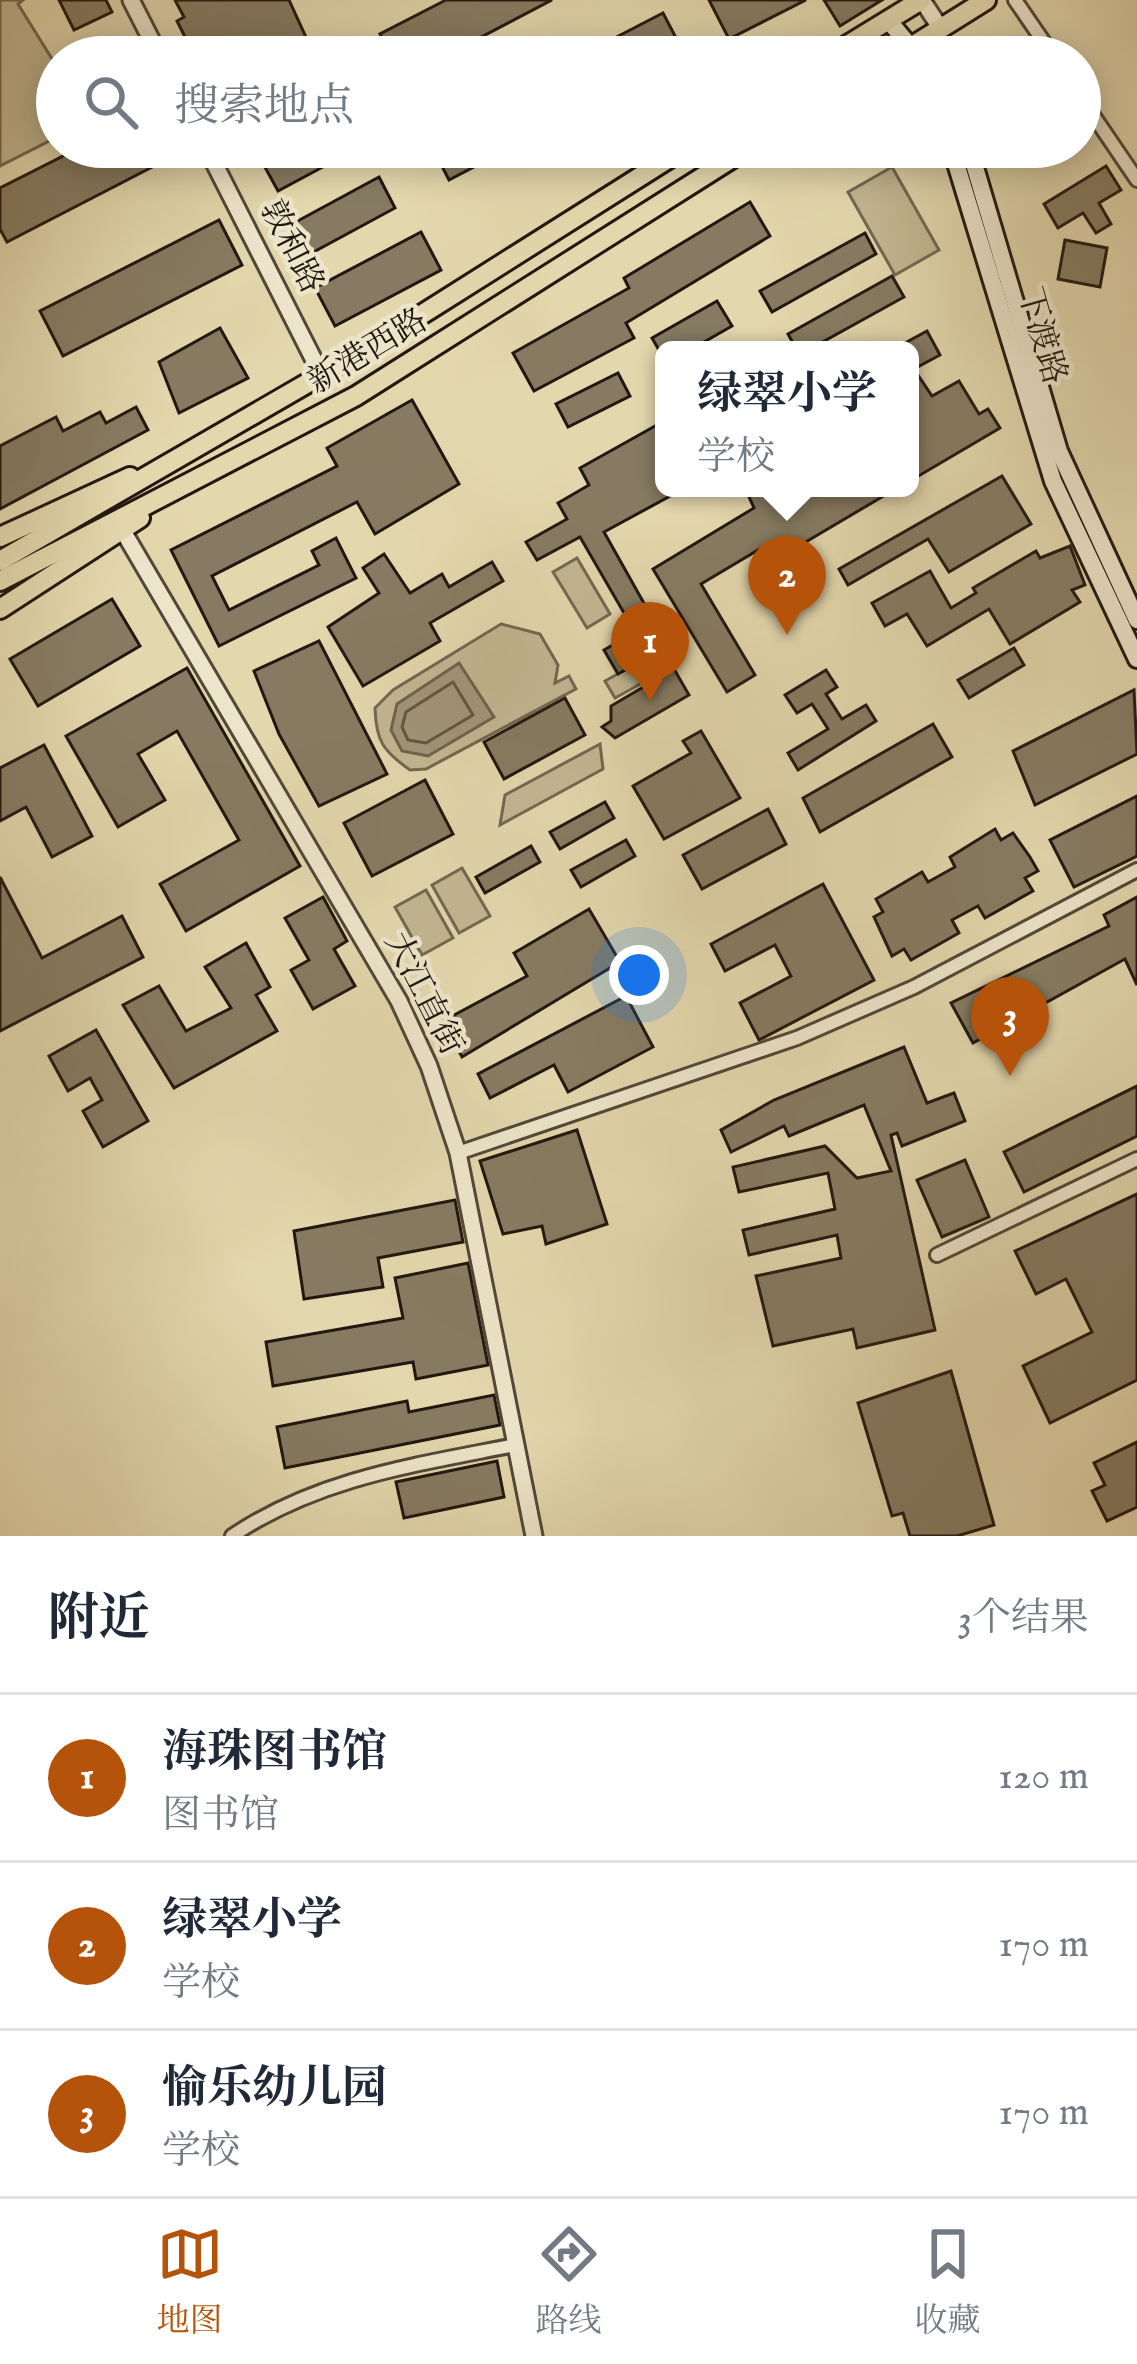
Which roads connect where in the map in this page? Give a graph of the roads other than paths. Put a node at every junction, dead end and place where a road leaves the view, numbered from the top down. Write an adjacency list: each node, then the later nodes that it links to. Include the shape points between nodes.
1 (131, 0): 7 (street)
2 (922, 0): 5 (main road); 6 (street)
3 (986, 0): 6 (main road)
4 (1016, 0): 11 (street)
5 (889, 20): 8 (main road); 9 (main road)
6 (940, 28): 10 (main road)
7 (149, 36)
8 (863, 36)
9 (897, 36)
10 (930, 36)
11 (1040, 36)
12 (1101, 127): 18 (street)
13 (217, 168): 19 (street, 敦和路)
14 (654, 168): 19 (main road, 新港西路)
15 (717, 168): 21 (main road, 新港西路, via 414,361)
16 (957, 168): 23 (main road, 下渡路, via 1046,462)
17 (975, 168): 23 (main road, 下渡路)
18 (1137, 180)
19 (322, 376): 20 (main road, 新港西路)
20 (169, 464): 24 (main road); 25 (main road, 新港西路)
21 (178, 490): 22 (main road); 26 (main road, 新港西路)
22 (123, 531): 27 (main road); 31 (street, 大江直街, via 399,1001)
23 (1086, 536): 28 (main road); 29 (main road)
24 (0, 537)
25 (0, 561)
26 (0, 581)
27 (0, 609)
28 (1137, 620)
29 (1137, 659)
30 (1137, 870): 31 (street, via 914,987 797,1038)
31 (458, 1153): 34 (street, 大江直街)
32 (1137, 1159): 33 (street)
33 (938, 1255)
34 (515, 1445): 35 (street, via 351,1477); 36 (street, 大江直街)
35 (232, 1536)
36 (534, 1536)

